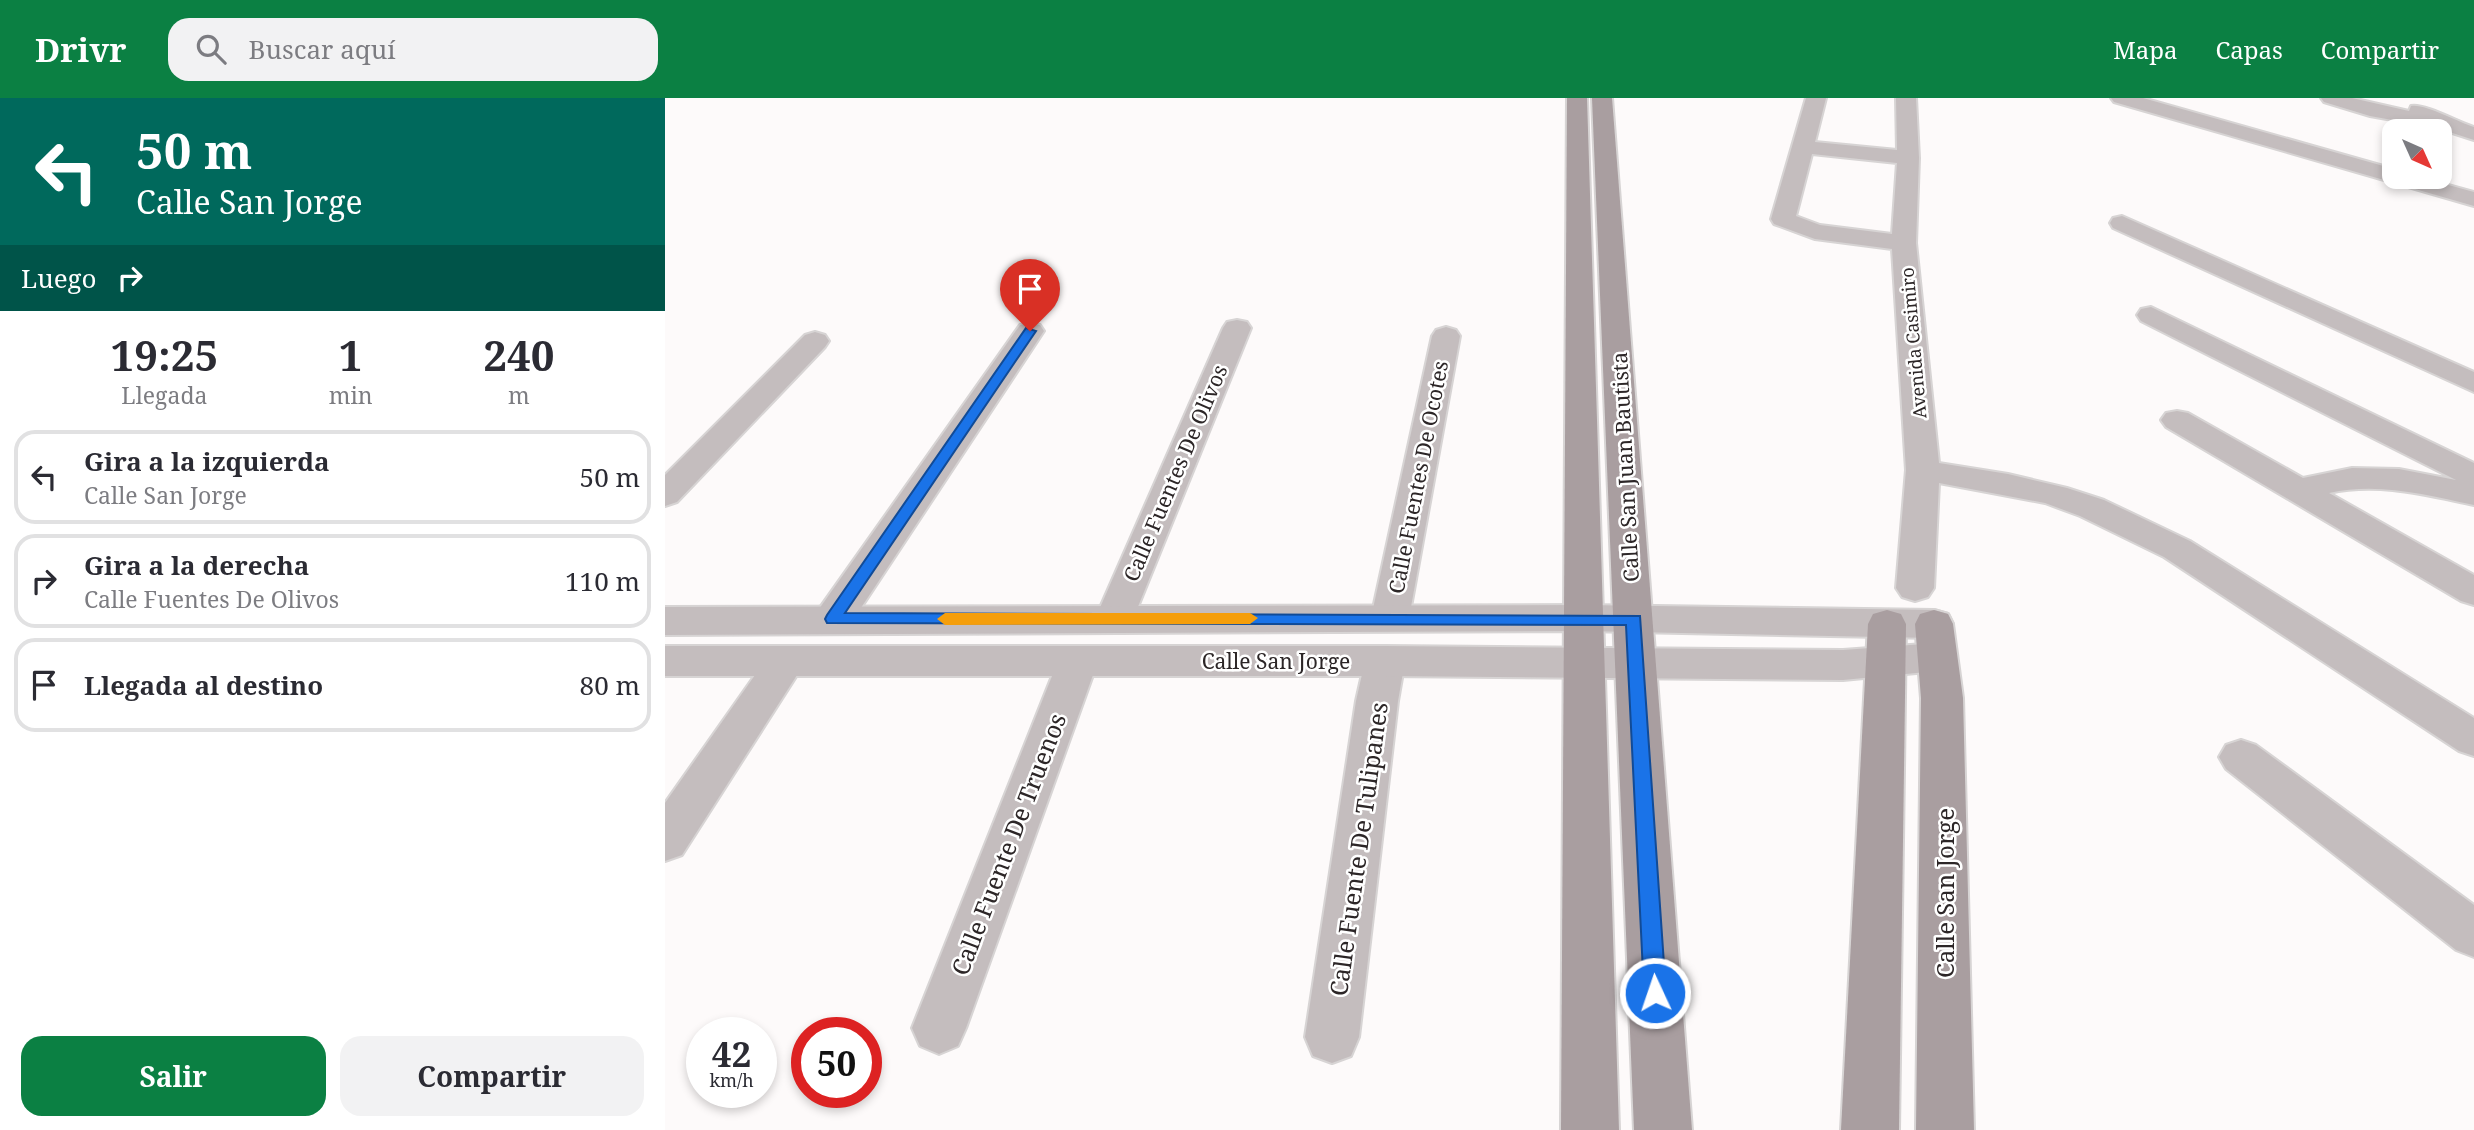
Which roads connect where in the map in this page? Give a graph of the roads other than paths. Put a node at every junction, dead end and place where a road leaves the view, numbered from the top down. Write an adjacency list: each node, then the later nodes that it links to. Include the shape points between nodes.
1 (1577, 98): 33 (main road, Calle San Juan Bautista)
2 (1602, 98): 36 (main road, Calle San Juan Bautista)
3 (1816, 98): 12 (street)
4 (1906, 98): 13 (street, Avenida Casimiro)
5 (2120, 98): 14 (street)
6 (2331, 98): 8 (street)
7 (2390, 98): 9 (street)
8 (2418, 119)
9 (2433, 119)
10 (2452, 127): 11 (street)
11 (2474, 134)
12 (1803, 147): 13 (street); 18 (street, via 1783,219 1815,232)
13 (1908, 158): 18 (street, Avenida Casimiro)
14 (2382, 173)
15 (2438, 189): 16 (street)
16 (2474, 199)
17 (2122, 223): 24 (street)
18 (1904, 243): 26 (street, Avenida Casimiro)
19 (2151, 315): 27 (street)
20 (1237, 328): 35 (street, Calle Fuentes De Olivos)
21 (1030, 331): 34 (street)
22 (1446, 336): 32 (street, Calle Fuentes De Ocotes)
23 (815, 341): 30 (street)
24 (2474, 383)
25 (2177, 420): 28 (street)
26 (1923, 470): 38 (street, Avenida Casimiro); 45 (street, via 2055,495 2177,549)
27 (2474, 476)
28 (2297, 490): 29 (street, via 2352,478 2399,479); 31 (street)
29 (2474, 494)
30 (665, 495)
31 (2474, 592)
32 (1390, 618): 33 (street, Calle San Jorge); 35 (street, Calle San Jorge)
33 (1584, 618): 36 (street, Calle San Jorge); 43 (main road, Calle San Juan Bautista)
34 (833, 619): 35 (street, Calle San Jorge); 37 (street, Calle San Jorge)
35 (1114, 619)
36 (1634, 620): 38 (street, Calle San Jorge); 44 (main road, Calle San Juan Bautista)
37 (665, 621)
38 (1912, 631): 44 (street, Calle San Jorge, via 1843,665); 53 (main road); 54 (main road, Calle San Jorge, via 1942,698)
39 (665, 661): 40 (street, Calle San Jorge)
40 (786, 661): 41 (street, Calle San Jorge); 47 (street)
41 (1078, 661): 42 (street, Calle San Jorge); 49 (street, Calle Fuente De Truenos)
42 (1385, 661): 43 (street, Calle San Jorge); 50 (street, Calle Fuente De Tulipanes)
43 (1585, 663): 44 (street, Calle San Jorge); 51 (main road, Calle San Juan Bautista)
44 (1636, 663): 52 (main road, Calle San Juan Bautista)
45 (2469, 734)
46 (2241, 757): 48 (street)
47 (665, 841)
48 (2474, 934)
49 (939, 1028)
50 (1332, 1037)
51 (1590, 1130)
52 (1663, 1130)
53 (1870, 1130)
54 (1945, 1130)

